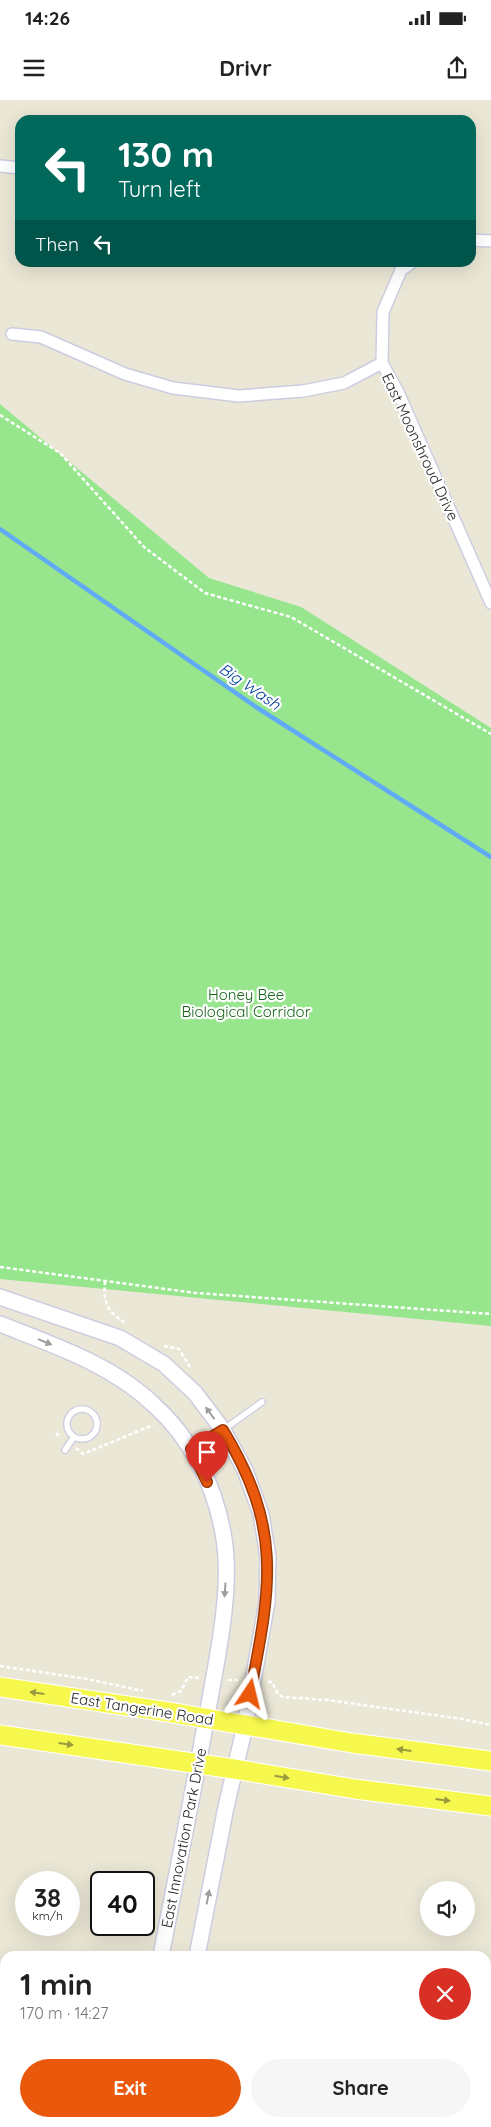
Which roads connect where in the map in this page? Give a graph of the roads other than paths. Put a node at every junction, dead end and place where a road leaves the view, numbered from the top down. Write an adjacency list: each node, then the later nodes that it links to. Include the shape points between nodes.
1 (0, 166): 2 (street)
2 (15, 168)
3 (476, 240): 4 (street)
4 (491, 241)
5 (397, 267): 7 (street, East Moonshroud Drive, via 383,312)
6 (12, 334): 7 (street, via 41,338 125,374 173,388 239,396 304,392 344,383)
7 (382, 364): 8 (street, East Moonshroud Drive, via 398,392)
8 (491, 603)
9 (0, 1297): 12 (street, one-way to 9, via 190,1388 144,1351 96,1328)
10 (0, 1324): 14 (street, East Innovation Park Drive, one-way to 14, via 112,1373 142,1394 168,1419)
11 (262, 1402): 12 (lane)
12 (223, 1430): 14 (lane); 18 (street, via 254,1491 265,1535 269,1578)
13 (74, 1437): 13 (lane, via 87,1439 93,1436 98,1423 91,1412 78,1410 68,1418 69,1432); 15 (lane)
14 (191, 1449): 17 (street, East Innovation Park Drive, one-way to 17, via 213,1495 224,1541 225,1595)
15 (64, 1450)
16 (0, 1687): 17 (main road, East Tangerine Road, one-way to 16)
17 (206, 1719): 18 (main road, East Tangerine Road); 21 (street, East Innovation Park Drive)
18 (245, 1726): 20 (main road, East Tangerine Road, one-way to 18); 22 (street)
19 (0, 1734): 21 (main road, one-way to 21)
20 (491, 1761)
21 (199, 1763): 22 (main road); 24 (street, East Innovation Park Drive)
22 (234, 1768): 23 (main road, one-way to 23, via 364,1790); 25 (street, one-way to 22)
23 (491, 1806)
24 (162, 1951)
25 (198, 1951)

